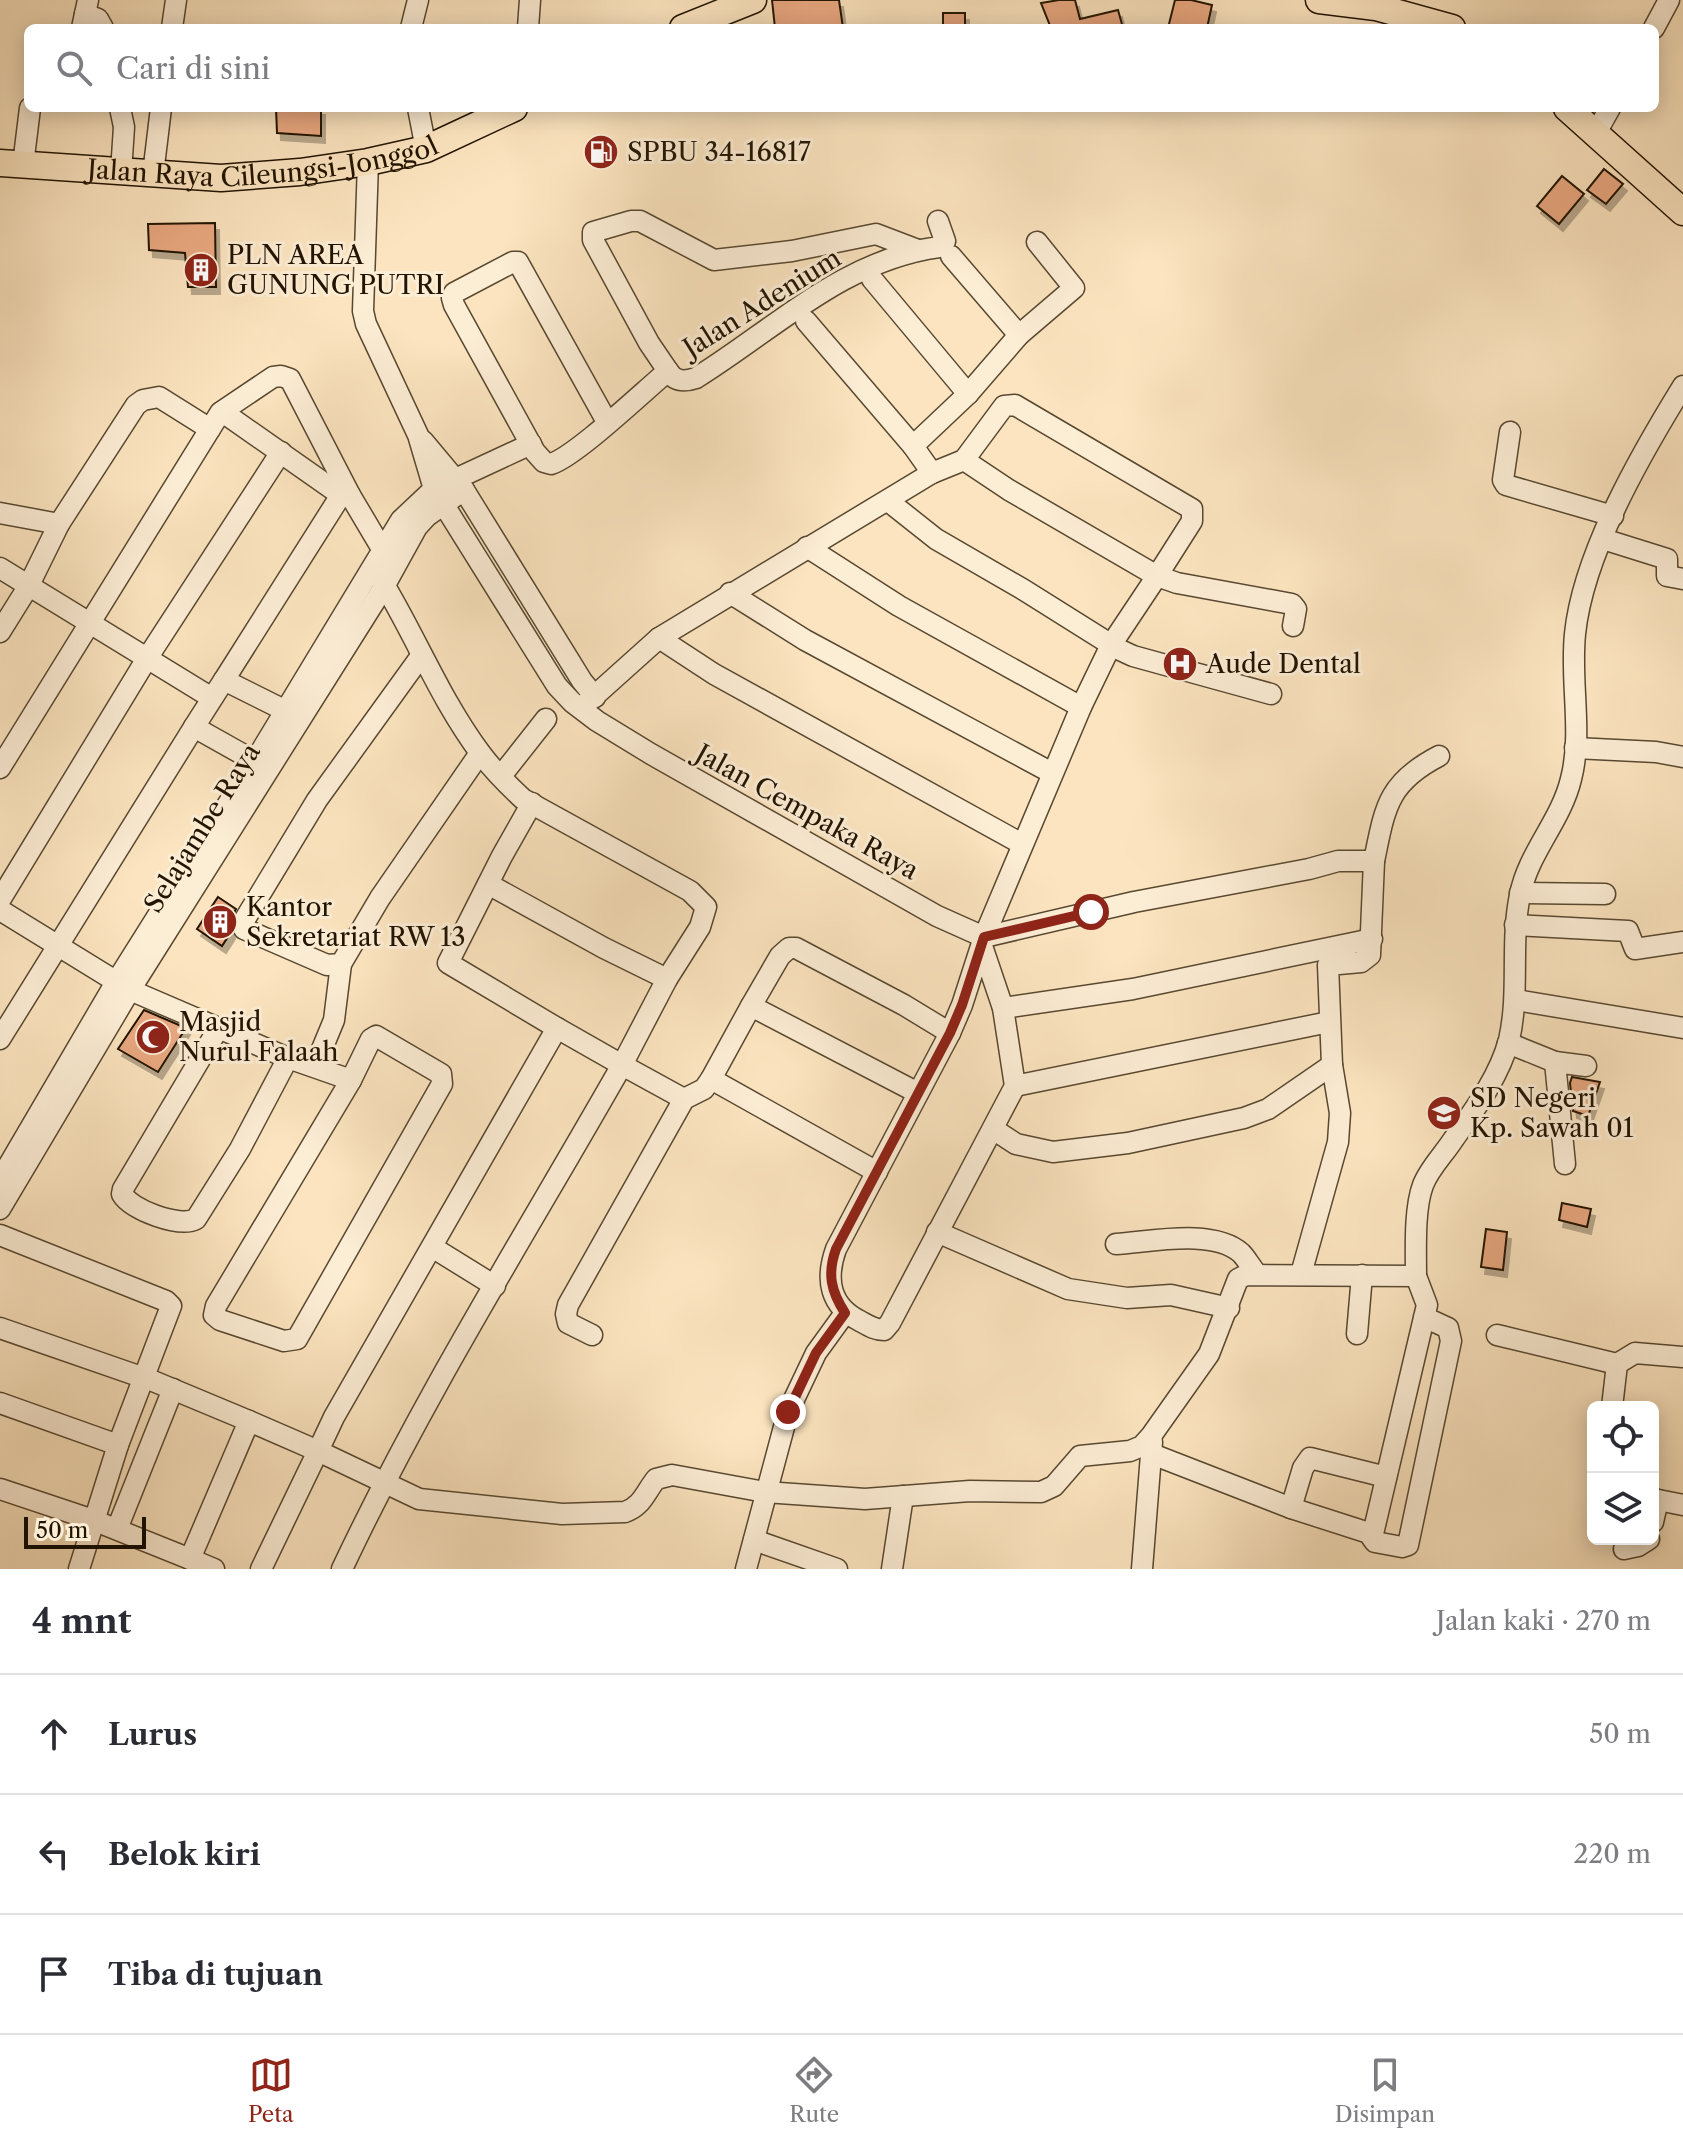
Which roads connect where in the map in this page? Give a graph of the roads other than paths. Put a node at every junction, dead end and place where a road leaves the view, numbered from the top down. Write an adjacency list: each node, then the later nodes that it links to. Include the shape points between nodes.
1 (176, 0): 7 (street)
2 (418, 0): 8 (street)
3 (530, 0): 9 (street)
4 (753, 0): 10 (main road)
5 (1319, 0): 11 (main road, via 1376,7)
6 (1669, 0): 12 (street)
7 (173, 24)
8 (412, 24)
9 (528, 24)
10 (693, 24)
11 (1438, 24)
12 (1656, 24)
13 (29, 112): 23 (street)
14 (121, 112): 24 (street)
15 (161, 112): 25 (street)
16 (419, 112): 21 (street)
17 (505, 112): 21 (main road, Jalan Raya Cileungsi-Jonggol)
18 (1572, 112): 20 (main road)
19 (1608, 112): 20 (street)
20 (1596, 133): 26 (main road)
21 (426, 149): 22 (main road, Jalan Raya Cileungsi-Jonggol)
22 (368, 162): 25 (main road, Jalan Raya Cileungsi-Jonggol, via 221,178); 41 (street, via 364,318)
23 (11, 164): 24 (main road, Jalan Raya Cileungsi-Jonggol)
24 (121, 172): 25 (main road, Jalan Raya Cileungsi-Jonggol)
25 (153, 174)
26 (1683, 212)
27 (938, 221): 29 (street, Jalan Adenium, via 944,243)
28 (1037, 242): 33 (street, via 1074,288)
29 (918, 250): 34 (street, Jalan Adenium, via 829,286 696,378 679,380); 34 (street, via 876,234 718,261 640,221 593,232)
30 (951, 256): 33 (street)
31 (872, 279): 36 (street)
32 (806, 321): 44 (street)
33 (1019, 335): 36 (street)
34 (668, 371): 39 (street, Jalan Adenium)
35 (1683, 386): 37 (street)
36 (968, 394): 44 (street)
37 (1677, 407): 51 (street, via 1651,439)
38 (215, 421): 43 (street); 47 (street, via 273,377 290,379); 52 (street, via 159,397 143,400); 62 (street)
39 (607, 422): 42 (street, Jalan Adenium, via 556,463 544,462); 42 (street, via 521,266 513,262 452,298)
40 (1510, 432): 51 (street, via 1506,485)
41 (418, 435): 46 (street); 48 (street)
42 (531, 444): 46 (street, Selajambe Raya)
43 (281, 452): 47 (street); 68 (street)
44 (922, 459): 45 (street); 49 (street)
45 (964, 460): 57 (street); 57 (street, via 1004,406 1015,405 1192,509 1192,521)
46 (459, 484): 48 (street, Selajambe Raya); 71 (street)
47 (346, 495): 55 (street); 69 (street)
48 (438, 496): 55 (street, via 401,520); 59 (street, Selajambe Raya); 71 (street)
49 (888, 501): 54 (street); 66 (street, via 936,539)
50 (0, 513): 52 (street)
51 (1613, 516): 53 (street)
52 (59, 524): 60 (street)
53 (1603, 539): 58 (street, via 1667,559 1665,574); 77 (street, via 1584,587 1575,633)
54 (807, 547): 61 (street); 73 (street, via 899,606)
55 (378, 558): 59 (street); 74 (street)
56 (0, 568): 60 (street)
57 (1165, 579): 63 (street, via 1292,604); 66 (street)
58 (1683, 579)
59 (385, 585): 67 (street); 74 (street, Selajambe Raya)
60 (28, 587): 62 (street); 64 (street)
61 (730, 593): 65 (street); 83 (street, via 805,640)
62 (88, 624): 68 (street); 82 (street)
63 (1293, 626)
64 (0, 632)
65 (659, 638): 71 (street); 85 (street, via 714,674)
66 (1121, 650): 70 (street); 73 (street)
67 (421, 656): 78 (street); 97 (street, via 317,800 242,924 327,965)
68 (146, 660): 72 (street); 90 (street)
69 (224, 680): 72 (street); 74 (street)
70 (1271, 694)
71 (580, 695): 94 (street, Jalan Cempaka Raya, via 607,727)
72 (212, 698): 76 (street)
73 (1081, 707): 83 (street)
74 (292, 714): 81 (street, Selajambe Raya)
75 (546, 719): 84 (street)
76 (194, 727): 81 (street); 96 (street)
77 (1575, 748): 80 (street); 88 (street, via 1568,791)
78 (480, 753): 84 (street); 97 (street)
79 (1439, 756): 86 (street, via 1417,768 1392,795)
80 (1683, 757)
81 (263, 765): 99 (street, Selajambe Raya)
82 (0, 768)
83 (1052, 773): 85 (street)
84 (517, 792): 87 (street); 98 (street, via 704,902 700,927)
85 (1022, 844): 94 (street)
86 (1374, 861): 93 (street); 94 (street, via 1338,861 1134,902)
87 (488, 884): 98 (street); 104 (street, via 448,963)
88 (1520, 893): 89 (street); 92 (street)
89 (1605, 894)
90 (0, 900)
91 (0, 910): 96 (street)
92 (1515, 925): 95 (street, via 1628,931 1635,949 1642,950); 100 (street)
93 (1372, 939): 102 (street, via 1133,989); 103 (street, via 1366,961 1328,965)
94 (983, 942): 102 (street); 107 (street)
95 (1683, 942)
96 (60, 945): 99 (street); 108 (street)
97 (341, 964): 115 (street)
98 (667, 979): 112 (street)
99 (123, 986): 106 (street); 123 (street); 124 (street, Selajambe Raya)
100 (1516, 1000): 105 (street); 109 (street)
101 (751, 1006): 107 (street, via 780,956 796,948); 116 (street); 118 (street)
102 (1003, 1008): 117 (street)
103 (1329, 1022): 113 (street); 117 (street)
104 (557, 1028): 112 (street); 128 (street)
105 (1683, 1028)
106 (218, 1029): 110 (street); 110 (street, via 123,1189 130,1205 181,1223 196,1219)
107 (950, 1033): 118 (street)
108 (0, 1039)
109 (1508, 1043): 111 (street); 132 (street, via 1481,1102 1423,1185)
110 (288, 1058): 115 (street)
111 (1555, 1062): 114 (street); 121 (street)
112 (622, 1065): 119 (street); 133 (street)
113 (1332, 1065): 120 (street, via 1268,1109 1128,1143 1053,1152 1016,1144); 130 (street, via 1340,1113 1338,1142)
114 (1586, 1066)
115 (333, 1073): 115 (street, via 214,1315 284,1341 297,1339 443,1080 376,1036)
116 (711, 1079): 119 (street); 122 (street)
117 (1015, 1086): 120 (street)
118 (918, 1093): 122 (street)
119 (684, 1099): 139 (street, via 568,1305 568,1323)
120 (993, 1129): 125 (street)
121 (1565, 1164)
122 (877, 1172): 135 (street, via 832,1261 831,1287)
123 (0, 1180)
124 (0, 1209)
125 (937, 1232): 134 (street, via 1068,1289 1127,1298 1171,1295); 135 (street, via 884,1330)
126 (0, 1235): 143 (street, via 170,1304)
127 (1116, 1244): 129 (street, via 1206,1238 1241,1253)
128 (432, 1247): 133 (street); 149 (street)
129 (1256, 1273): 130 (street); 134 (street, via 1238,1279)
130 (1301, 1274): 131 (street)
131 (1362, 1275): 132 (street); 138 (street)
132 (1416, 1276): 136 (street, via 1427,1301)
133 (495, 1286): 151 (street)
134 (1229, 1308): 148 (street, via 1209,1354)
135 (845, 1313): 153 (street, via 816,1353 788,1412)
136 (1424, 1317): 150 (street); 160 (street, via 1448,1328 1451,1341 1408,1545 1375,1542)
137 (0, 1328): 143 (street)
138 (1357, 1334)
139 (592, 1335)
140 (1497, 1335): 142 (street)
141 (1683, 1357): 142 (street, via 1635,1353)
142 (1617, 1364): 144 (street)
143 (158, 1383): 146 (street); 147 (street); 159 (street)
144 (1613, 1401)
145 (0, 1403): 147 (street)
146 (249, 1421): 149 (street); 164 (street)
147 (118, 1445): 158 (street)
148 (1152, 1445): 154 (street, via 1080,1456 1054,1486 1041,1492); 157 (street); 172 (street)
149 (318, 1451): 151 (street); 167 (street)
150 (1386, 1477): 157 (street, via 1310,1458); 160 (street)
151 (383, 1482): 153 (street, via 419,1499 562,1514 634,1509 656,1479 672,1475); 168 (street)
152 (0, 1489): 158 (street)
153 (765, 1492): 154 (street, via 865,1499); 161 (street)
154 (903, 1496): 171 (street)
155 (1659, 1501): 156 (street)
156 (1683, 1505)
157 (1291, 1508): 160 (street)
158 (93, 1520): 159 (street); 165 (street)
159 (117, 1529): 164 (street)
160 (1372, 1534)
161 (754, 1540): 169 (street); 170 (street)
162 (1640, 1545): 163 (street)
163 (1624, 1549)
164 (190, 1559): 166 (street)
165 (79, 1569)
166 (214, 1569)
167 (261, 1569)
168 (342, 1569)
169 (746, 1569)
170 (837, 1569)
171 (892, 1569)
172 (1142, 1569)

